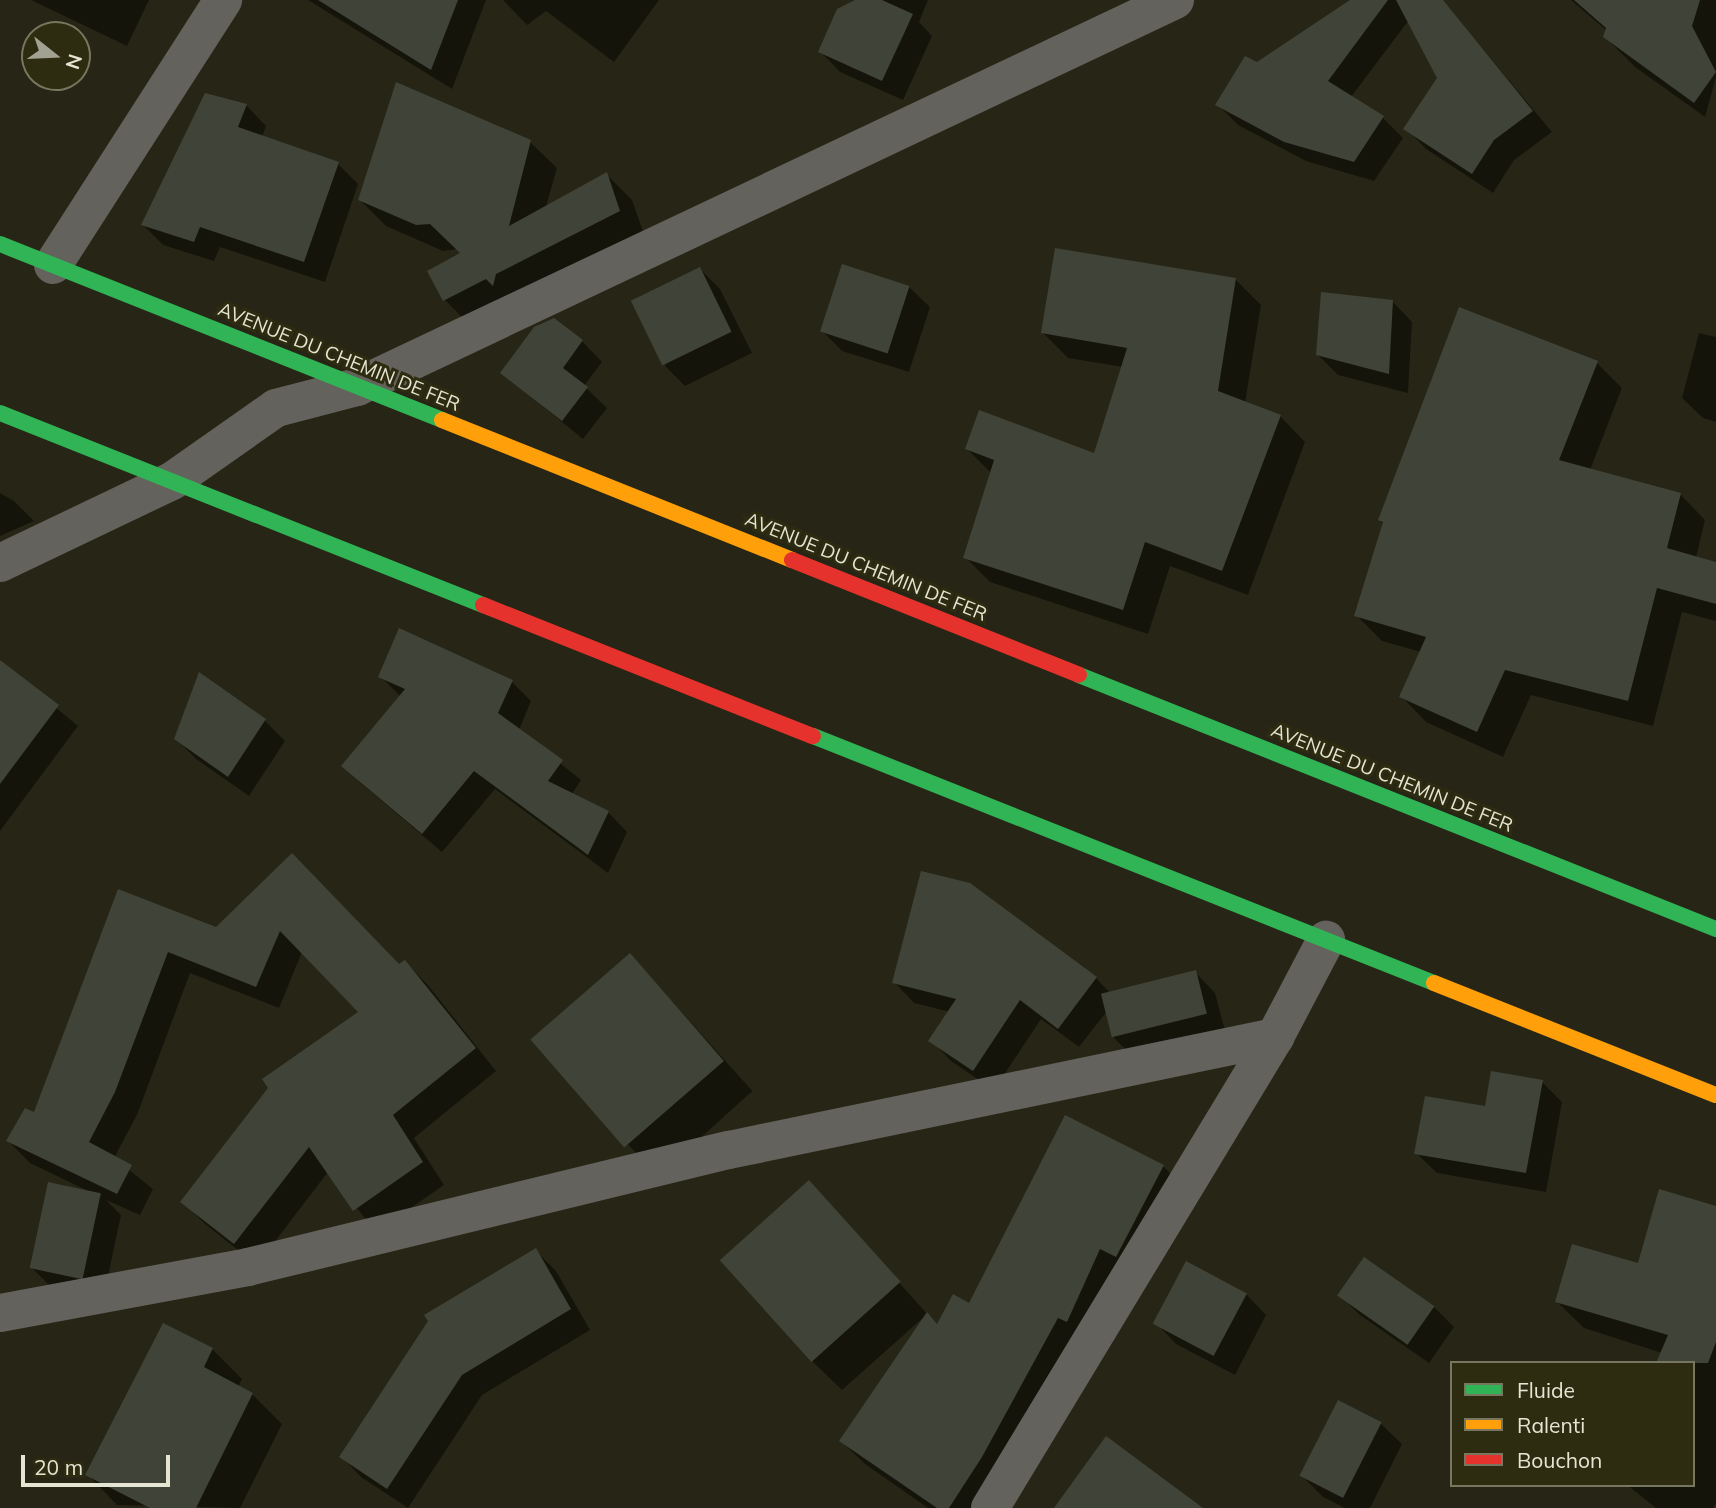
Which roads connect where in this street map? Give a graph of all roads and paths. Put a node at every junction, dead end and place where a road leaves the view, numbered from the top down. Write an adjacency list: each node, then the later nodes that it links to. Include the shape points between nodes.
1 (223, 0): 4 (street)
2 (1174, 0): 5 (street)
3 (0, 244): 4 (main road, AVENUE DU CHEMIN DE FER)
4 (53, 265): 5 (main road, AVENUE DU CHEMIN DE FER)
5 (357, 387): 7 (street, via 276,408); 9 (main road, AVENUE DU CHEMIN DE FER)
6 (0, 413): 7 (main road)
7 (172, 481): 8 (street); 10 (main road)
8 (0, 563)
9 (1716, 929)
10 (1326, 940): 11 (street); 12 (main road)
11 (1275, 1037): 13 (street, via 729,1150 248,1267); 14 (street)
12 (1716, 1095)
13 (0, 1313)
14 (990, 1508)

